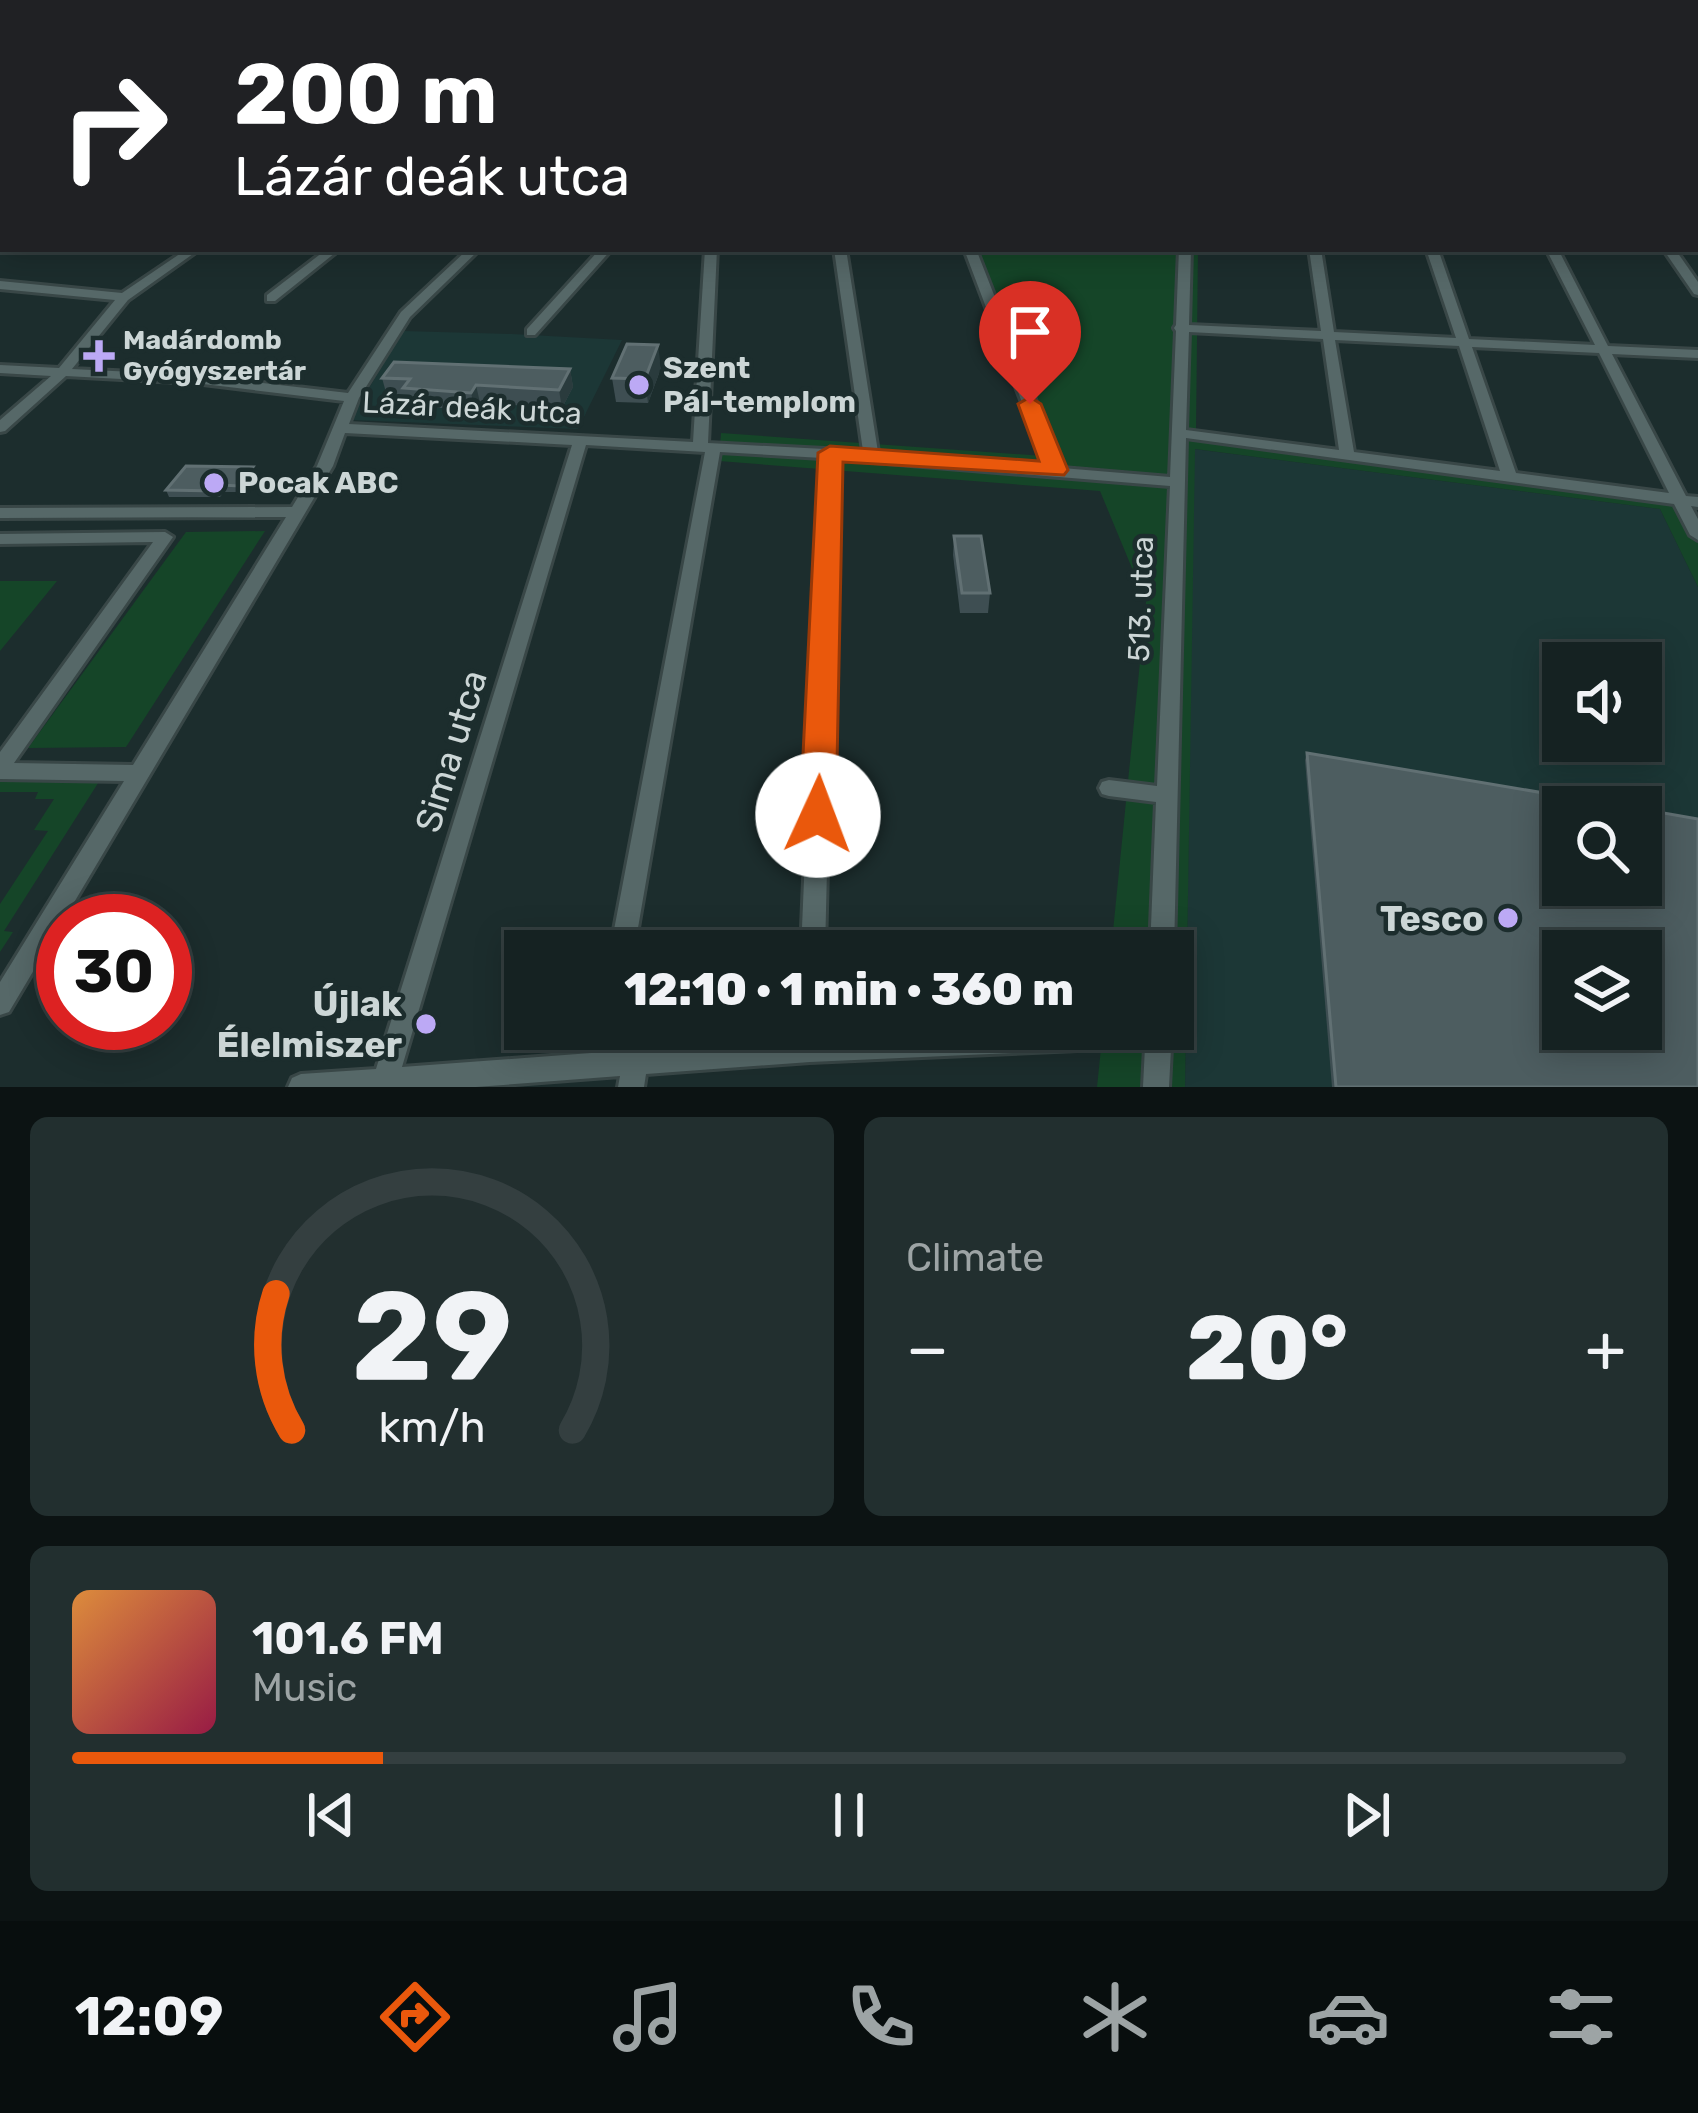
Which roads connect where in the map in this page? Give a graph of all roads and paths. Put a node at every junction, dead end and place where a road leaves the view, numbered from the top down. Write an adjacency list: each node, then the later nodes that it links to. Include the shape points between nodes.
1 (190, 252): 15 (street)
2 (330, 252): 16 (street)
3 (471, 252): 25 (street, via 405,315)
4 (603, 252): 18 (street)
5 (711, 252): 30 (street)
6 (839, 252): 32 (street)
7 (971, 252): 34 (street)
8 (1185, 252): 17 (street, 513. utca)
9 (1316, 252): 19 (street)
10 (1433, 252): 20 (street)
11 (1553, 252): 21 (street)
12 (1671, 252): 14 (street)
13 (0, 285): 15 (street)
14 (1698, 291)
15 (124, 297): 24 (street)
16 (271, 298)
17 (1180, 328): 19 (street); 28 (street, 513. utca)
18 (531, 332)
19 (1328, 335): 20 (street); 33 (street)
20 (1462, 342): 21 (street); 35 (street)
21 (1602, 350): 22 (street); 37 (street)
22 (1698, 354)
23 (0, 369): 24 (street)
24 (60, 375): 25 (street, via 196,379); 26 (street)
25 (352, 398): 27 (street)
26 (0, 428)
27 (338, 428): 29 (street, Lázár deák utca); 38 (street)
28 (1179, 433): 33 (street); 36 (street, 513. utca)
29 (580, 441): 30 (street, Lázár deák utca); 55 (street, Sima utca)
30 (706, 447): 31 (street, Lázár deák utca); 46 (street)
31 (830, 453): 32 (street, Lázár deák utca); 47 (street)
32 (871, 456): 34 (street, Lázár deák utca)
33 (1347, 456): 35 (street)
34 (1055, 470): 36 (street, Lázár deák utca)
35 (1510, 477): 37 (street)
36 (1177, 482): 45 (street, 513. utca)
37 (1689, 501): 40 (street)
38 (297, 512): 39 (street); 43 (street)
39 (0, 513)
40 (1698, 535)
41 (0, 539): 42 (street, via 165,537)
42 (0, 770): 43 (street)
43 (142, 773): 49 (street)
44 (1109, 788): 45 (street)
45 (1167, 795): 48 (street, 513. utca)
46 (626, 930)
47 (814, 930)
48 (1163, 930)
49 (0, 1004)
50 (604, 1050): 53 (street)
51 (759, 1050): 54 (street)
52 (1158, 1050): 57 (street)
53 (602, 1065): 54 (street); 55 (street)
54 (633, 1075)
55 (386, 1081): 56 (street)
56 (302, 1087)
57 (1156, 1087)

